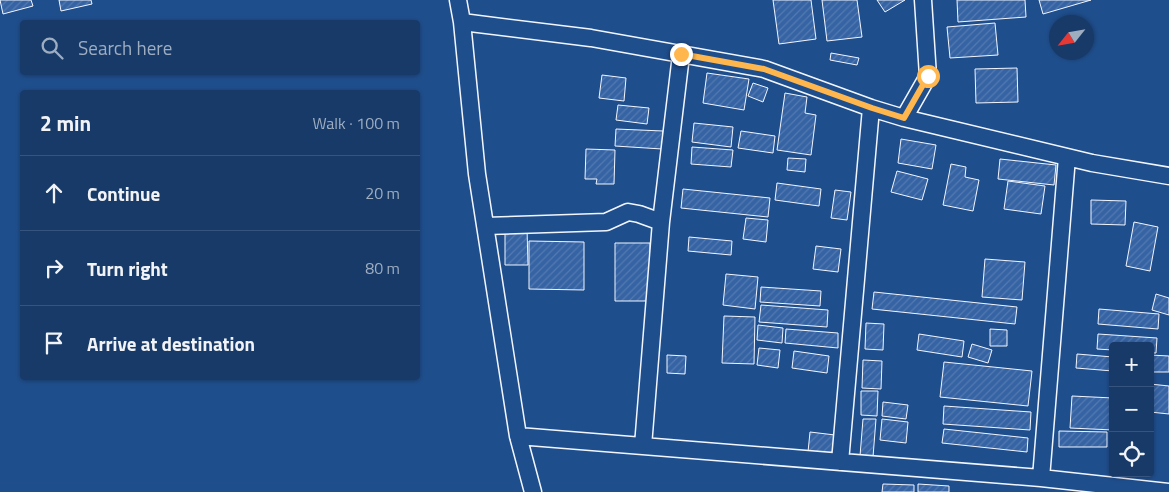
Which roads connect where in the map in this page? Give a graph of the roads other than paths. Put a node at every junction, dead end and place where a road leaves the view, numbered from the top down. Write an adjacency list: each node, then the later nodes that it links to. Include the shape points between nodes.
1 (458, 0): 3 (street)
2 (923, 0): 6 (street, via 928,76)
3 (462, 22): 4 (street, via 591,38); 10 (street)
4 (681, 54): 5 (street, via 764,69); 9 (street)
5 (872, 108): 6 (street); 13 (street)
6 (904, 118): 7 (street)
7 (1067, 157): 8 (street); 14 (street)
8 (1169, 176)
9 (660, 222): 10 (street, via 628,212 606,222); 12 (street)
10 (485, 226): 11 (street)
11 (518, 436): 12 (street); 15 (street)
12 (643, 446): 13 (street)
13 (840, 462): 14 (street)
14 (1041, 478): 16 (street)
15 (532, 492)
16 (1169, 492)

